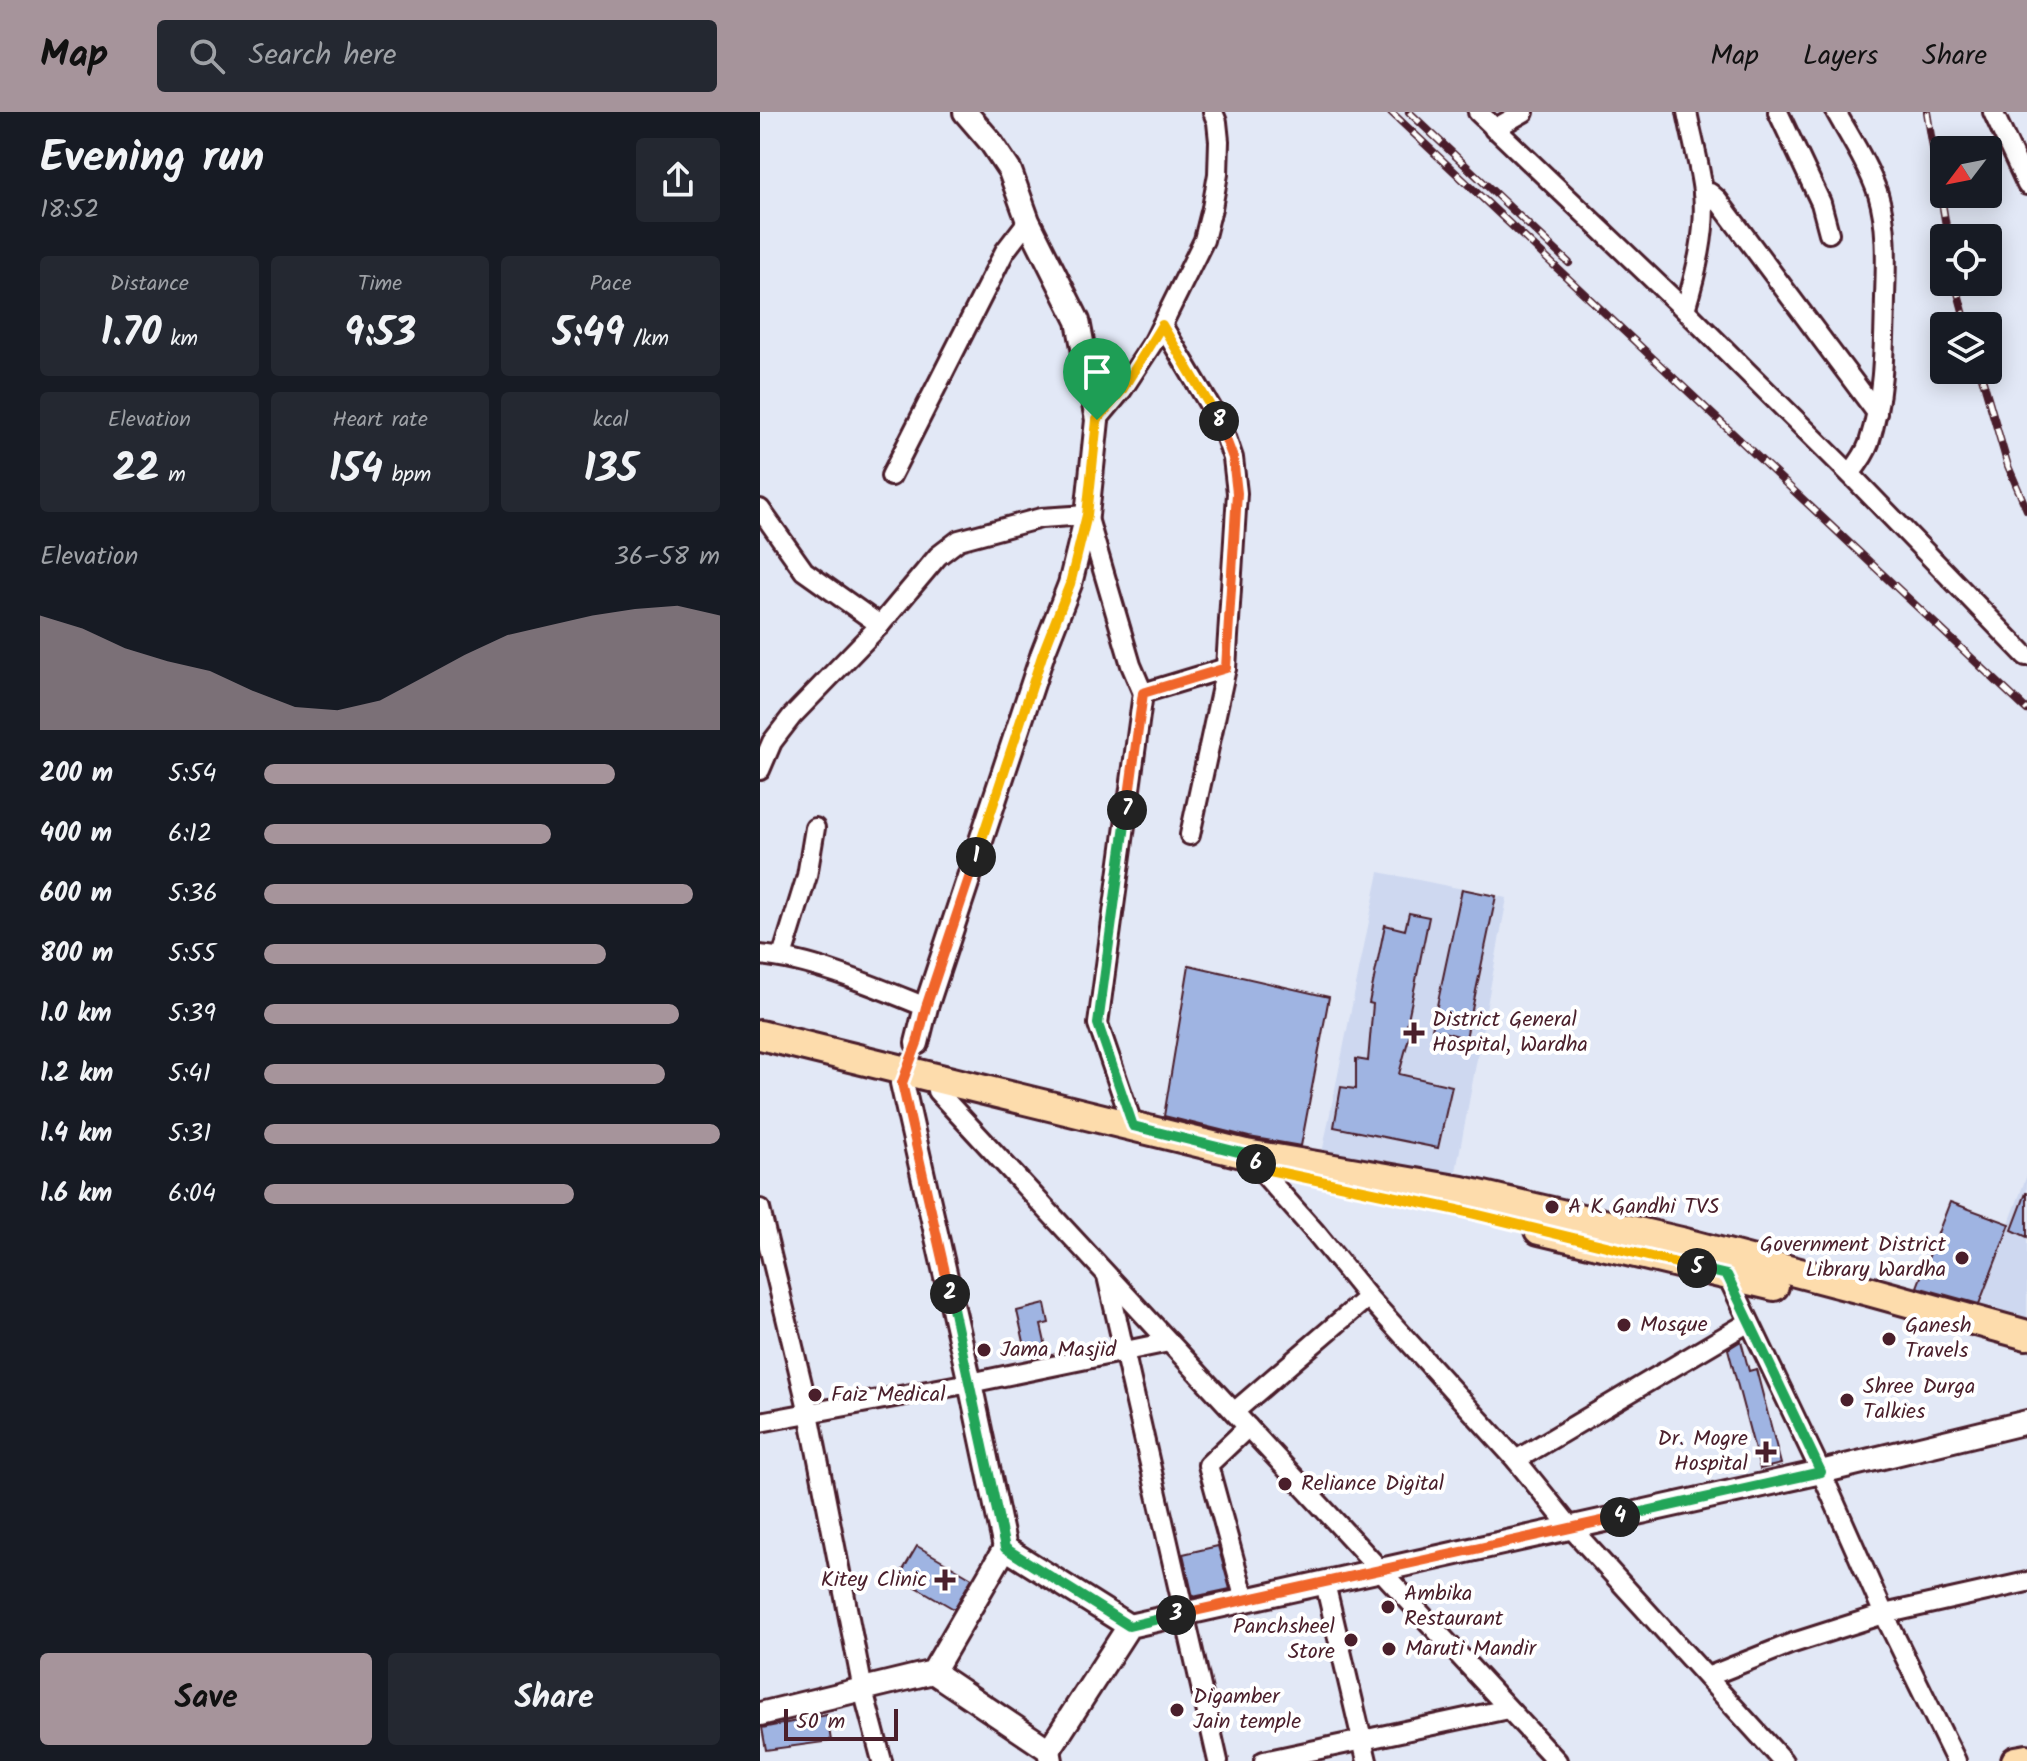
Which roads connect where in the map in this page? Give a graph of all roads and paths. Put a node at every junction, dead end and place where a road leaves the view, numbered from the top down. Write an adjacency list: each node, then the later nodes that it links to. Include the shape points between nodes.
1 (965, 112): 12 (street, via 1010,171)
2 (1213, 112): 15 (street, via 1219,141 1212,208 1204,240)
3 (1478, 112): 9 (street)
4 (1524, 112): 9 (street)
5 (1687, 112): 11 (street)
6 (1778, 112): 13 (street, via 1821,203)
7 (1836, 112): 16 (street, via 1874,186 1885,234 1884,367)
8 (1993, 112): 10 (street)
9 (1494, 129): 14 (street)
10 (2027, 185)
11 (1703, 193): 14 (street, via 1695,278); 16 (street, via 1717,199)
12 (1028, 221): 17 (street, via 1078,321); 19 (street, via 1005,251)
13 (1829, 233)
14 (1685, 310): 18 (street)
15 (1162, 325): 17 (street); 24 (street, via 1222,426 1233,458 1237,493)
16 (1877, 413): 18 (street, via 1868,446)
17 (1097, 420): 21 (street)
18 (1850, 474): 23 (street)
19 (891, 476)
20 (761, 512): 22 (street, via 804,571)
21 (1087, 515): 22 (street, via 1041,518 959,540 938,556); 25 (street); 31 (street, via 1070,584)
22 (880, 625): 26 (street, via 792,716)
23 (2026, 656)
24 (1226, 668): 25 (street); 28 (street)
25 (1143, 693): 37 (street, via 1098,1024)
26 (760, 770)
27 (815, 828): 30 (street, via 807,876)
28 (1190, 835)
29 (760, 955): 30 (street)
30 (782, 957): 31 (street)
31 (926, 1007): 33 (street)
32 (760, 1035): 35 (main road)
33 (917, 1043): 35 (street)
34 (760, 1051): 35 (main road)
35 (904, 1077): 36 (main road); 37 (main road); 48 (street)
36 (937, 1091): 38 (main road); 40 (street)
37 (1133, 1126): 38 (main road)
38 (1252, 1161): 41 (main road); 42 (street); 44 (main road, via 1462,1191 1681,1242)
39 (760, 1209): 50 (street)
40 (1107, 1275): 45 (street); 46 (street)
41 (1727, 1275): 43 (street); 47 (main road)
42 (1368, 1297): 49 (street); 54 (street)
43 (1749, 1322): 54 (street); 55 (street)
44 (2027, 1335)
45 (1169, 1342): 46 (street); 49 (street)
46 (1124, 1351): 48 (street); 62 (street)
47 (2027, 1351)
48 (970, 1383): 50 (street); 57 (street)
49 (1234, 1412): 53 (street)
50 (809, 1413): 51 (street); 67 (street)
51 (760, 1422)
52 (2027, 1422): 55 (street)
53 (1248, 1427): 58 (street); 61 (street, via 1208,1465)
54 (1516, 1460): 56 (street)
55 (1821, 1472): 56 (street); 63 (street)
56 (1571, 1528): 58 (street); 66 (street)
57 (1005, 1548): 64 (street); 65 (street)
58 (1380, 1571): 60 (street); 68 (street)
59 (2027, 1582): 63 (street)
60 (1325, 1583): 61 (street); 70 (street)
61 (1245, 1600): 62 (street)
62 (1185, 1614): 64 (street); 74 (street)
63 (1884, 1614): 66 (street); 79 (street)
64 (1129, 1626): 71 (street)
65 (933, 1672): 67 (street); 71 (street)
66 (1707, 1677): 78 (street)
67 (863, 1690): 69 (street); 73 (street)
68 (1508, 1709): 70 (street); 77 (street)
69 (760, 1714)
70 (1362, 1740): 75 (street); 76 (street)
71 (1050, 1756)
72 (2027, 1759): 80 (main road)
73 (882, 1761)
74 (1218, 1761)
75 (1264, 1761)
76 (1367, 1761)
77 (1557, 1761)
78 (1783, 1761)
79 (1956, 1761)
80 (2016, 1761)

